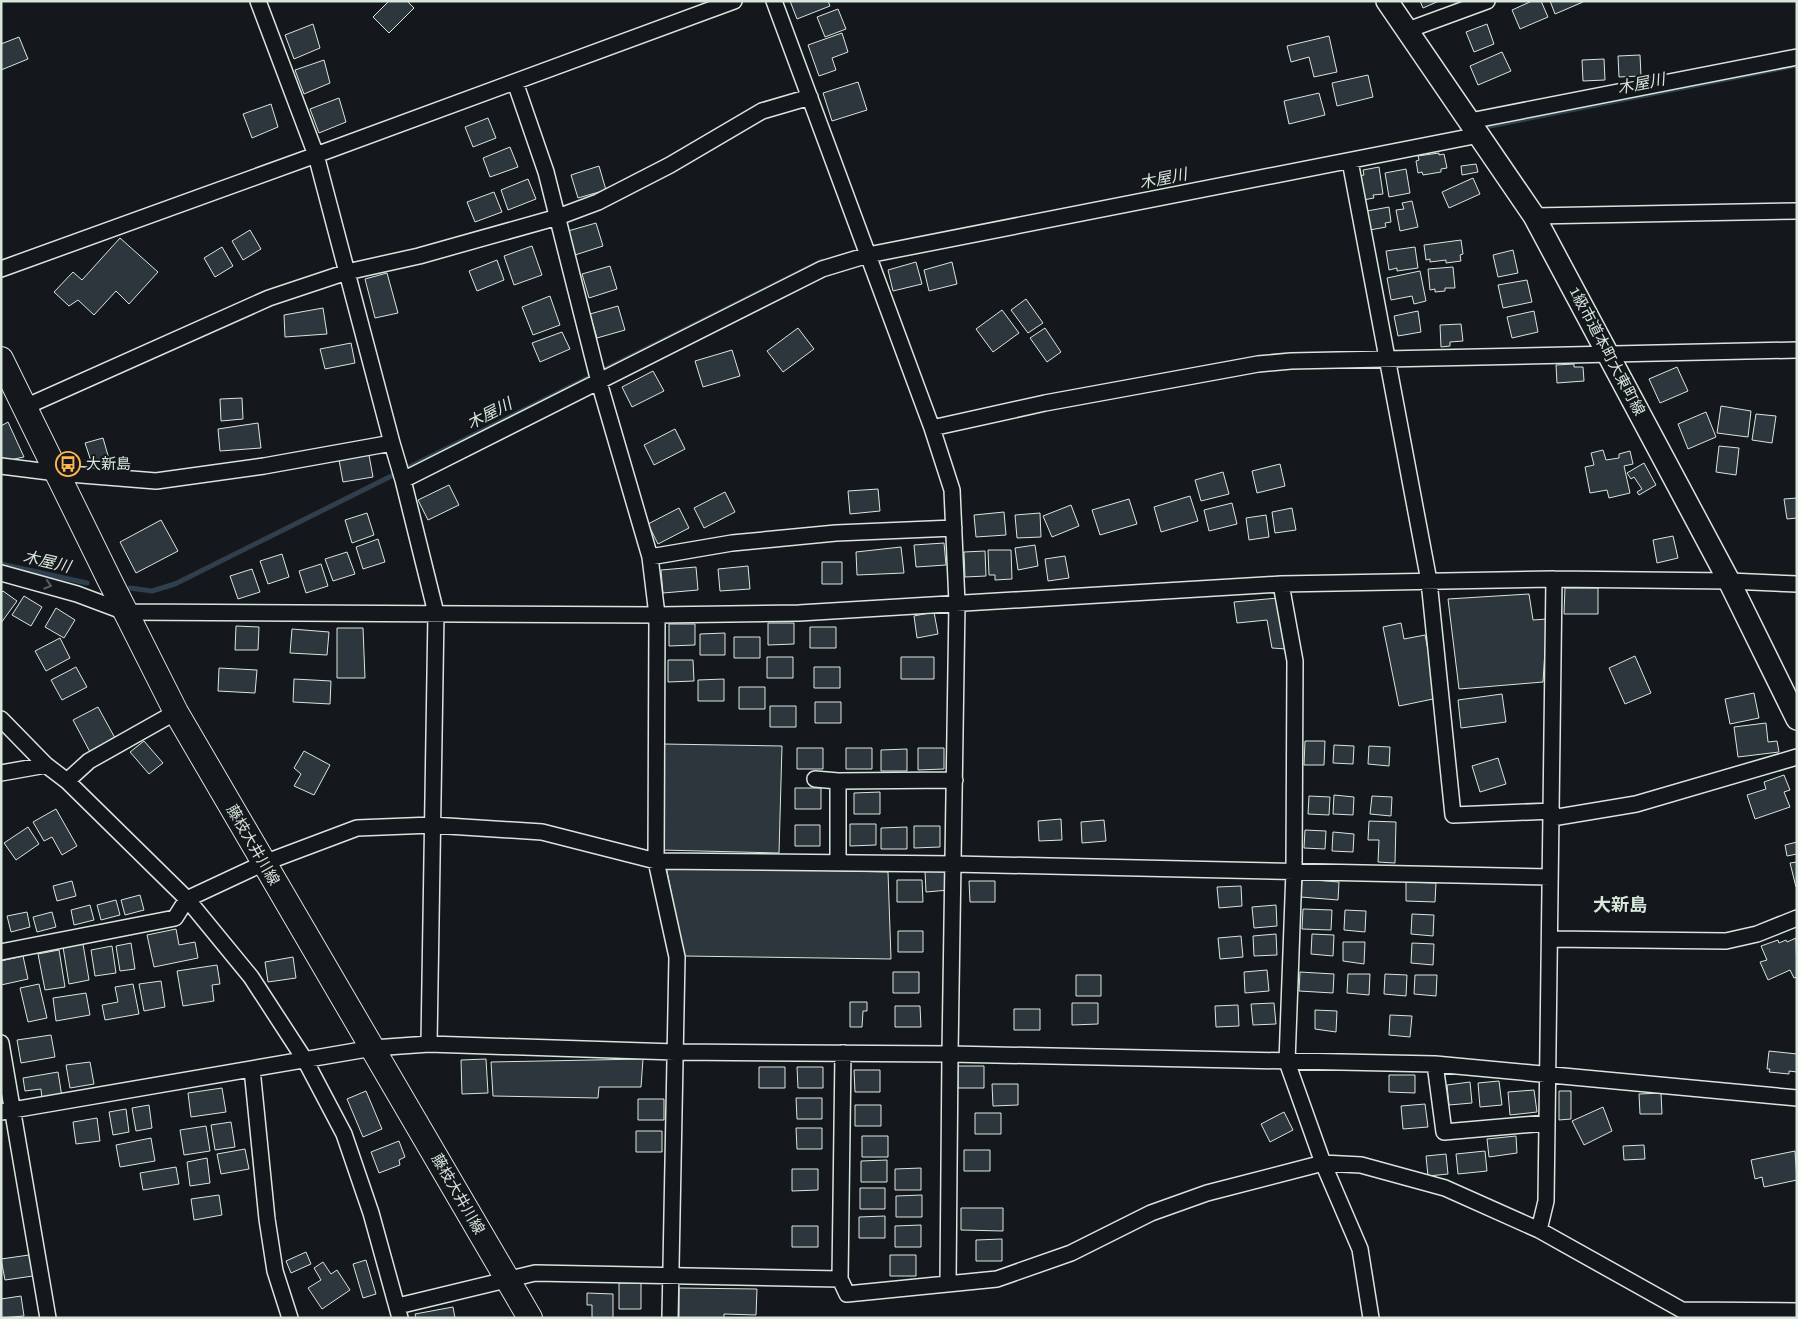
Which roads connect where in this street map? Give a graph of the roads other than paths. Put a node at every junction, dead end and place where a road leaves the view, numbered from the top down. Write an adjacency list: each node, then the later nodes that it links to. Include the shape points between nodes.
1 (258, 1): 11 (street)
2 (734, 1): 8 (street)
3 (774, 1): 9 (street)
4 (1387, 1): 6 (street, 1級市道本町大東町線)
5 (1487, 1): 6 (street)
6 (1408, 30): 10 (street, 1級市道本町大東町線)
7 (1797, 57): 10 (street)
8 (514, 82): 11 (street); 15 (street, via 546,172)
9 (810, 97): 15 (street, via 762,111 670,165 598,202); 16 (street)
10 (1475, 128): 12 (street); 14 (street, 1級市道本町大東町線)
11 (316, 155): 17 (street); 18 (street)
12 (1350, 161): 16 (street); 21 (street)
13 (1797, 211): 14 (street)
14 (1534, 216): 20 (street, 1級市道本町大東町線)
15 (558, 217): 18 (street, via 419,256); 23 (street)
16 (868, 254): 23 (street, via 822,269); 25 (street)
17 (1, 269)
18 (347, 272): 24 (street, via 269,298); 26 (street)
19 (1797, 350): 20 (street)
20 (1608, 353): 21 (street); 35 (street, 1級市道本町大東町線)
21 (1387, 358): 25 (street, via 1258,364 1045,403); 34 (street)
22 (1, 359): 24 (main road, 藤枝大井川線)
23 (597, 375): 29 (street); 31 (street)
24 (24, 407): 28 (main road, 藤枝大井川線)
25 (932, 428): 30 (street, via 952,490)
26 (392, 443): 28 (street, via 156,481); 29 (street)
27 (1, 466): 28 (street)
28 (57, 473): 39 (main road, 藤枝大井川線)
29 (401, 473): 40 (street)
30 (954, 528): 31 (street, via 836,533 732,543); 38 (street)
31 (650, 557): 41 (street)
32 (1, 572): 39 (street, one-way to 39)
33 (1554, 579): 34 (street); 35 (street); 52 (street)
34 (1429, 581): 36 (street); 52 (street, via 1453,815)
35 (1728, 581): 37 (street); 44 (street, 1級市道本町大東町線)
36 (1281, 584): 38 (street); 58 (street, via 1295,661)
37 (1797, 584)
38 (957, 603): 41 (street, via 799,614); 49 (street)
39 (125, 612): 40 (street); 42 (main road, 藤枝大井川線)
40 (436, 613): 41 (street); 53 (street)
41 (657, 616): 54 (street)
42 (176, 712): 50 (street, via 89,761); 55 (main road, 藤枝大井川線)
43 (1, 718): 46 (street)
44 (1797, 720)
45 (1797, 757): 52 (street, via 1636,804)
46 (46, 765): 47 (street); 50 (street)
47 (1, 773)
48 (815, 779): 51 (street)
49 (955, 780): 51 (street); 57 (street)
50 (67, 781): 60 (street)
51 (838, 781): 56 (street)
52 (1552, 815): 59 (street)
53 (432, 825): 54 (street, via 542,832); 55 (street, via 358,828); 65 (street)
54 (656, 861): 56 (street); 67 (street, via 677,957)
55 (264, 863): 60 (street); 66 (main road, 藤枝大井川線)
56 (838, 863): 57 (street)
57 (954, 864): 58 (street); 69 (street)
58 (1294, 871): 59 (street); 71 (street)
59 (1550, 877): 62 (street)
60 (187, 899): 63 (street, via 175,918); 70 (street, via 251,977)
61 (1797, 918): 62 (street, via 1758,934 1726,941)
62 (1550, 939): 74 (street)
63 (1, 952)
64 (1, 1043): 76 (street)
65 (429, 1044): 66 (street); 67 (street)
66 (373, 1048): 70 (street); 82 (main road, 藤枝大井川線)
67 (675, 1052): 68 (street); 80 (street)
68 (843, 1053): 69 (street); 81 (street)
69 (950, 1054): 71 (street); 83 (street)
70 (305, 1060): 73 (street); 85 (street, via 344,1134 371,1213)
71 (1287, 1062): 72 (street); 78 (street)
72 (1435, 1064): 74 (street); 77 (street, via 1444,1132)
73 (252, 1069): 76 (street); 87 (street, via 267,1219 275,1270)
74 (1548, 1073): 75 (street); 77 (street)
75 (1797, 1098)
76 (7, 1111): 86 (street)
77 (1547, 1123): 79 (street, via 1546,1201)
78 (1323, 1162): 79 (street, via 1361,1166 1445,1188); 83 (street, via 1197,1196 1151,1213 1071,1253 997,1279); 90 (street, via 1360,1249)
79 (1539, 1230): 84 (street, via 1682,1310)
80 (671, 1276): 81 (street); 82 (street, via 535,1273); 89 (street)
81 (840, 1279): 83 (street, via 847,1294)
82 (508, 1280): 85 (street); 88 (main road, 藤枝大井川線)
83 (948, 1283)
84 (1797, 1311)
85 (396, 1314)
86 (48, 1318)
87 (290, 1318)
88 (530, 1318)
89 (670, 1318)
90 (1371, 1318)

